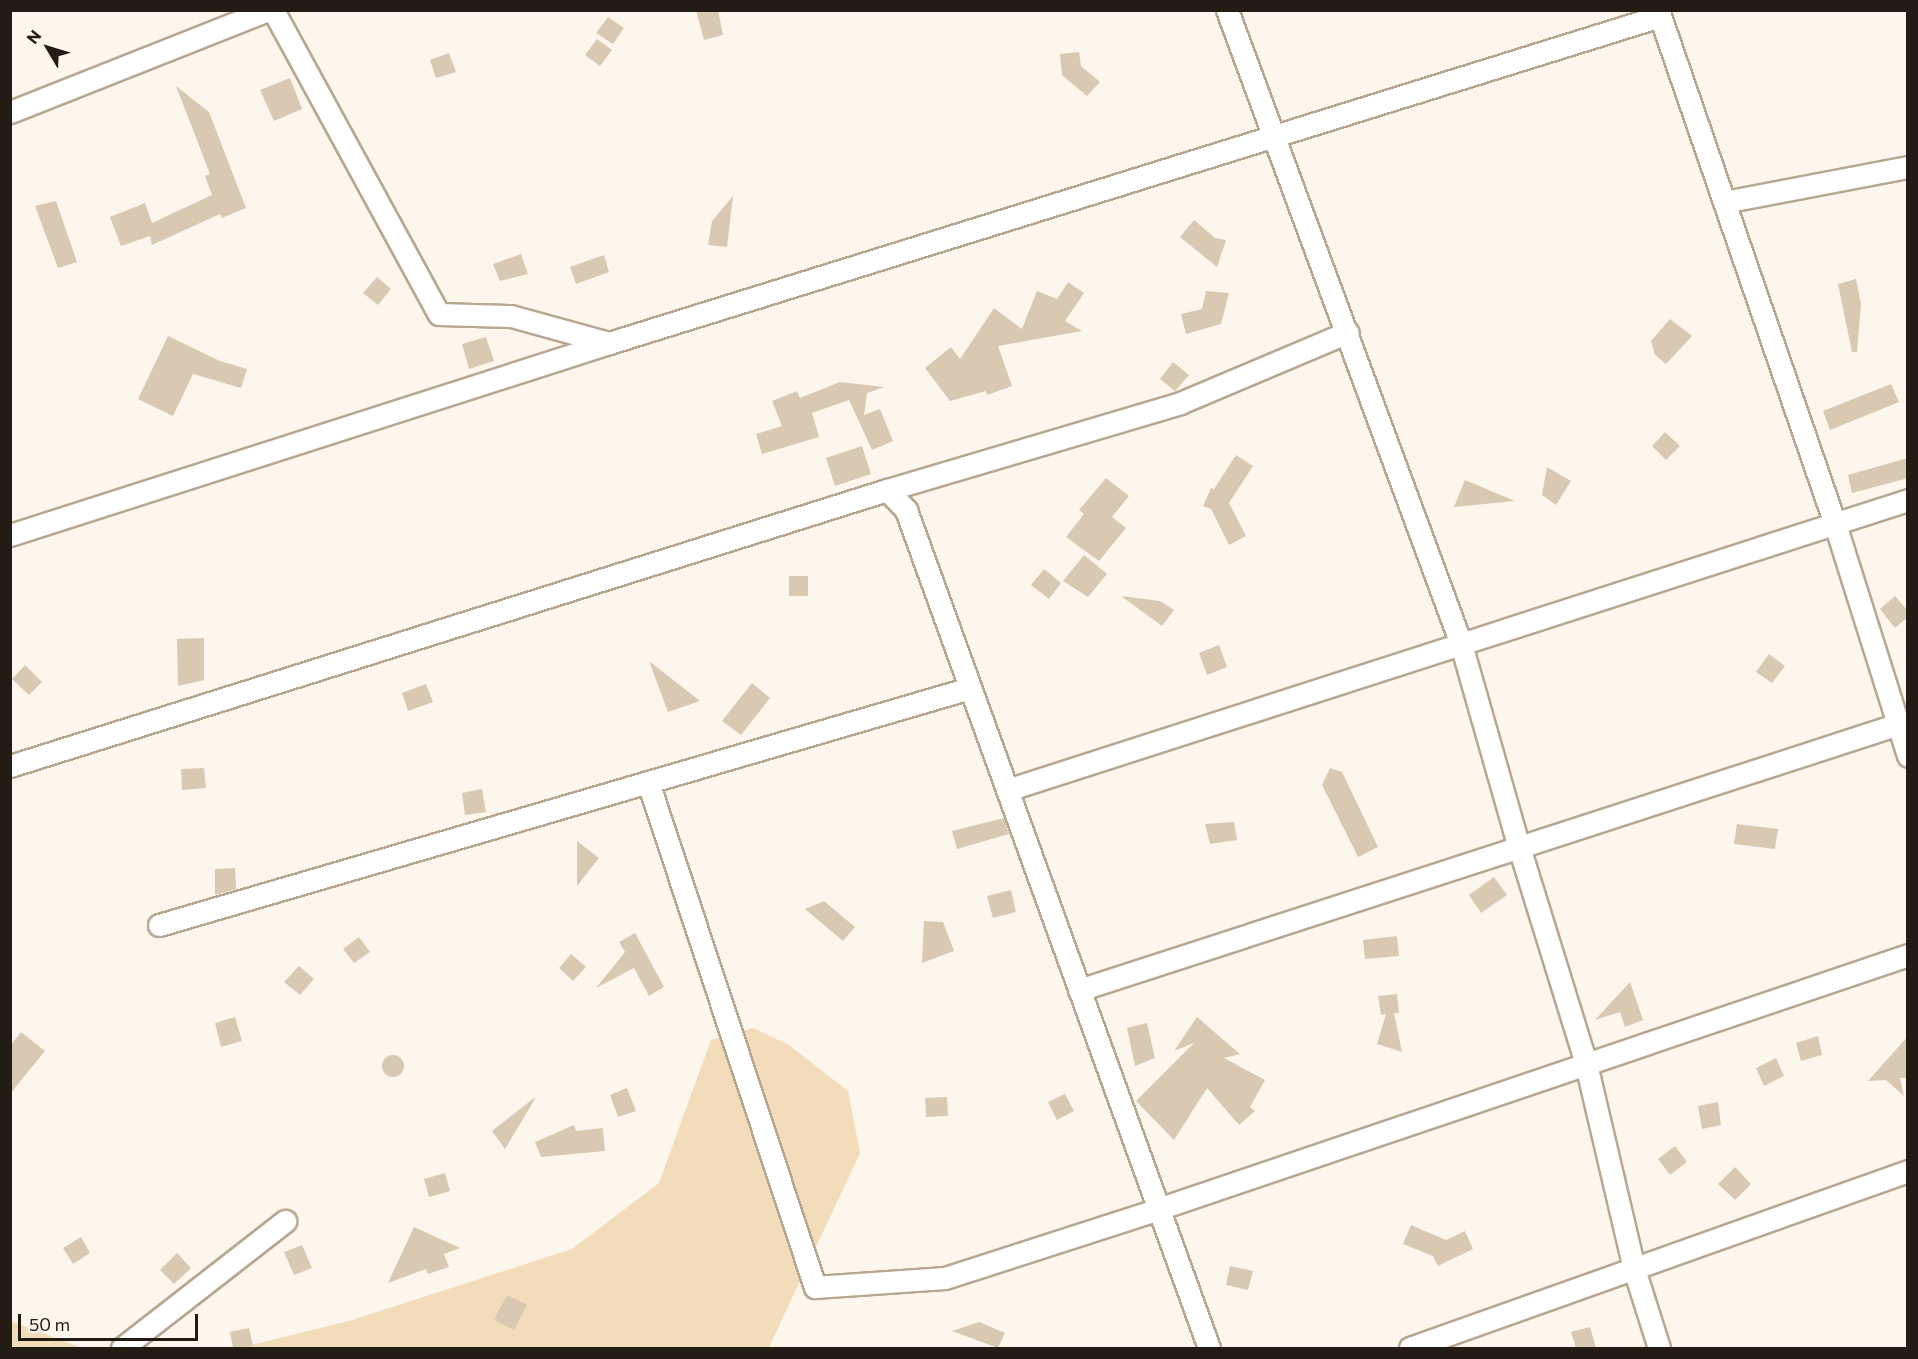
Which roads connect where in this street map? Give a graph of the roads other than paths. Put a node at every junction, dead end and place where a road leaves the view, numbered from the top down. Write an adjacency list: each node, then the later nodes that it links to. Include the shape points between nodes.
1 (267, 10): 5 (street)
2 (273, 10): 10 (street, via 439,314 511,316)
3 (1227, 10): 6 (street)
4 (1659, 13): 6 (street); 8 (street)
5 (10, 112)
6 (1274, 134): 9 (street); 10 (street)
7 (1908, 167): 8 (street)
8 (1724, 202): 13 (street)
9 (1348, 332): 11 (street, via 1180,403); 15 (street)
10 (609, 343): 14 (street)
11 (887, 490): 16 (street, via 906,510); 19 (street)
12 (1908, 500): 13 (street)
13 (1835, 524): 15 (street); 17 (street)
14 (10, 535)
15 (1461, 644): 21 (street); 22 (street)
16 (970, 688): 20 (street); 21 (street)
17 (1903, 722): 18 (street); 22 (street)
18 (1908, 756)
19 (10, 766)
20 (648, 782): 23 (street); 28 (street, via 815,1287 945,1278)
21 (1007, 790): 25 (street)
22 (1519, 847): 25 (street); 26 (street)
23 (159, 925)
24 (1908, 955): 26 (street)
25 (1079, 990): 28 (street)
26 (1586, 1064): 28 (street); 30 (street)
27 (1908, 1170): 30 (street)
28 (1158, 1209): 32 (street)
29 (285, 1221): 31 (street)
30 (1634, 1269): 33 (street); 34 (street)
31 (122, 1348)
32 (1209, 1348)
33 (1410, 1348)
34 (1659, 1348)

